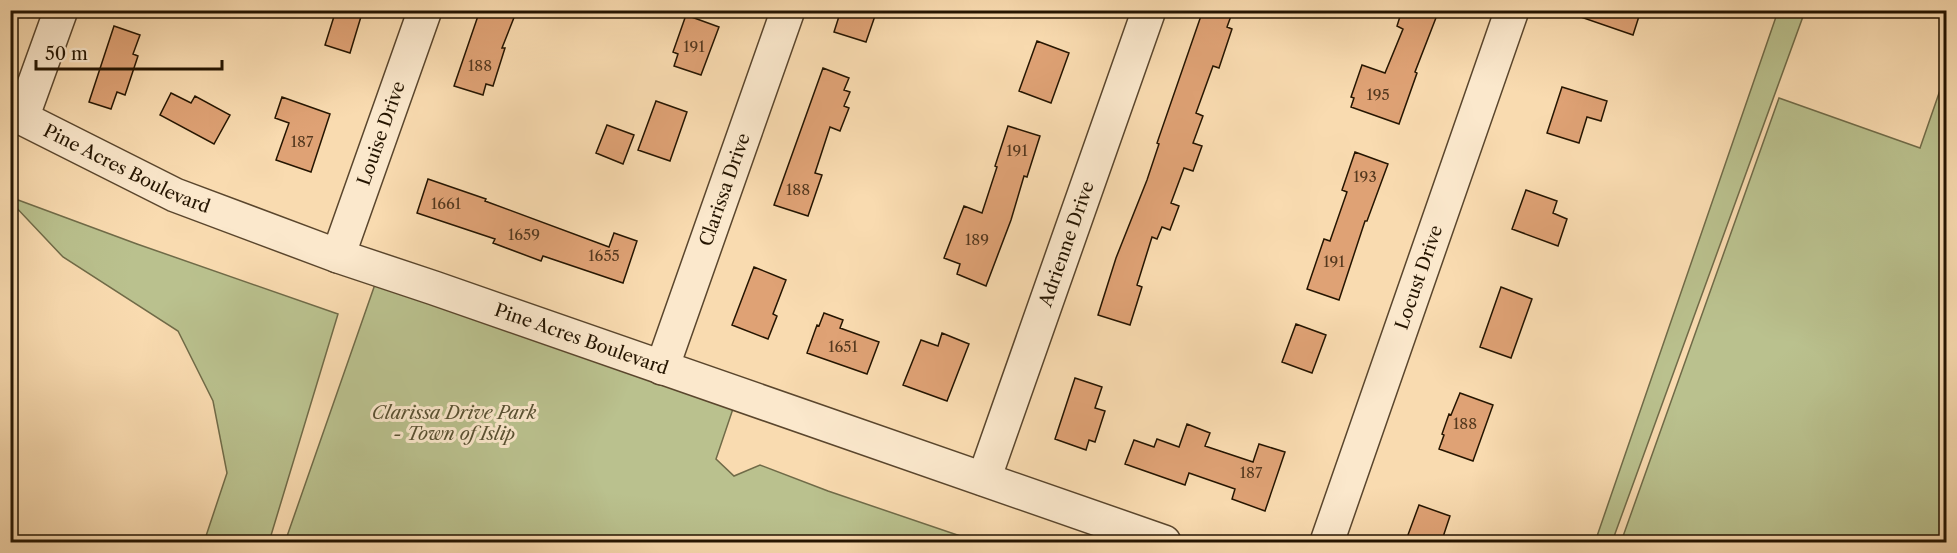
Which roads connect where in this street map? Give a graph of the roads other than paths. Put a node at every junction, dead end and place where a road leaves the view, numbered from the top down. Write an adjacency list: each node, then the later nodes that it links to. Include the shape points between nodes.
1 (61, 10): 6 (street)
2 (425, 10): 7 (street, Louise Drive)
3 (788, 10): 8 (street, Clarissa Drive)
4 (1149, 10): 9 (street, Adrienne Drive)
5 (1512, 10): 11 (street, Locust Drive)
6 (16, 115): 7 (street, Pine Acres Boulevard, via 175,195)
7 (338, 256): 8 (street, Pine Acres Boulevard)
8 (662, 368): 9 (street, Pine Acres Boulevard)
9 (984, 479): 10 (street, Pine Acres Boulevard)
10 (1164, 543)
11 (1327, 543)

